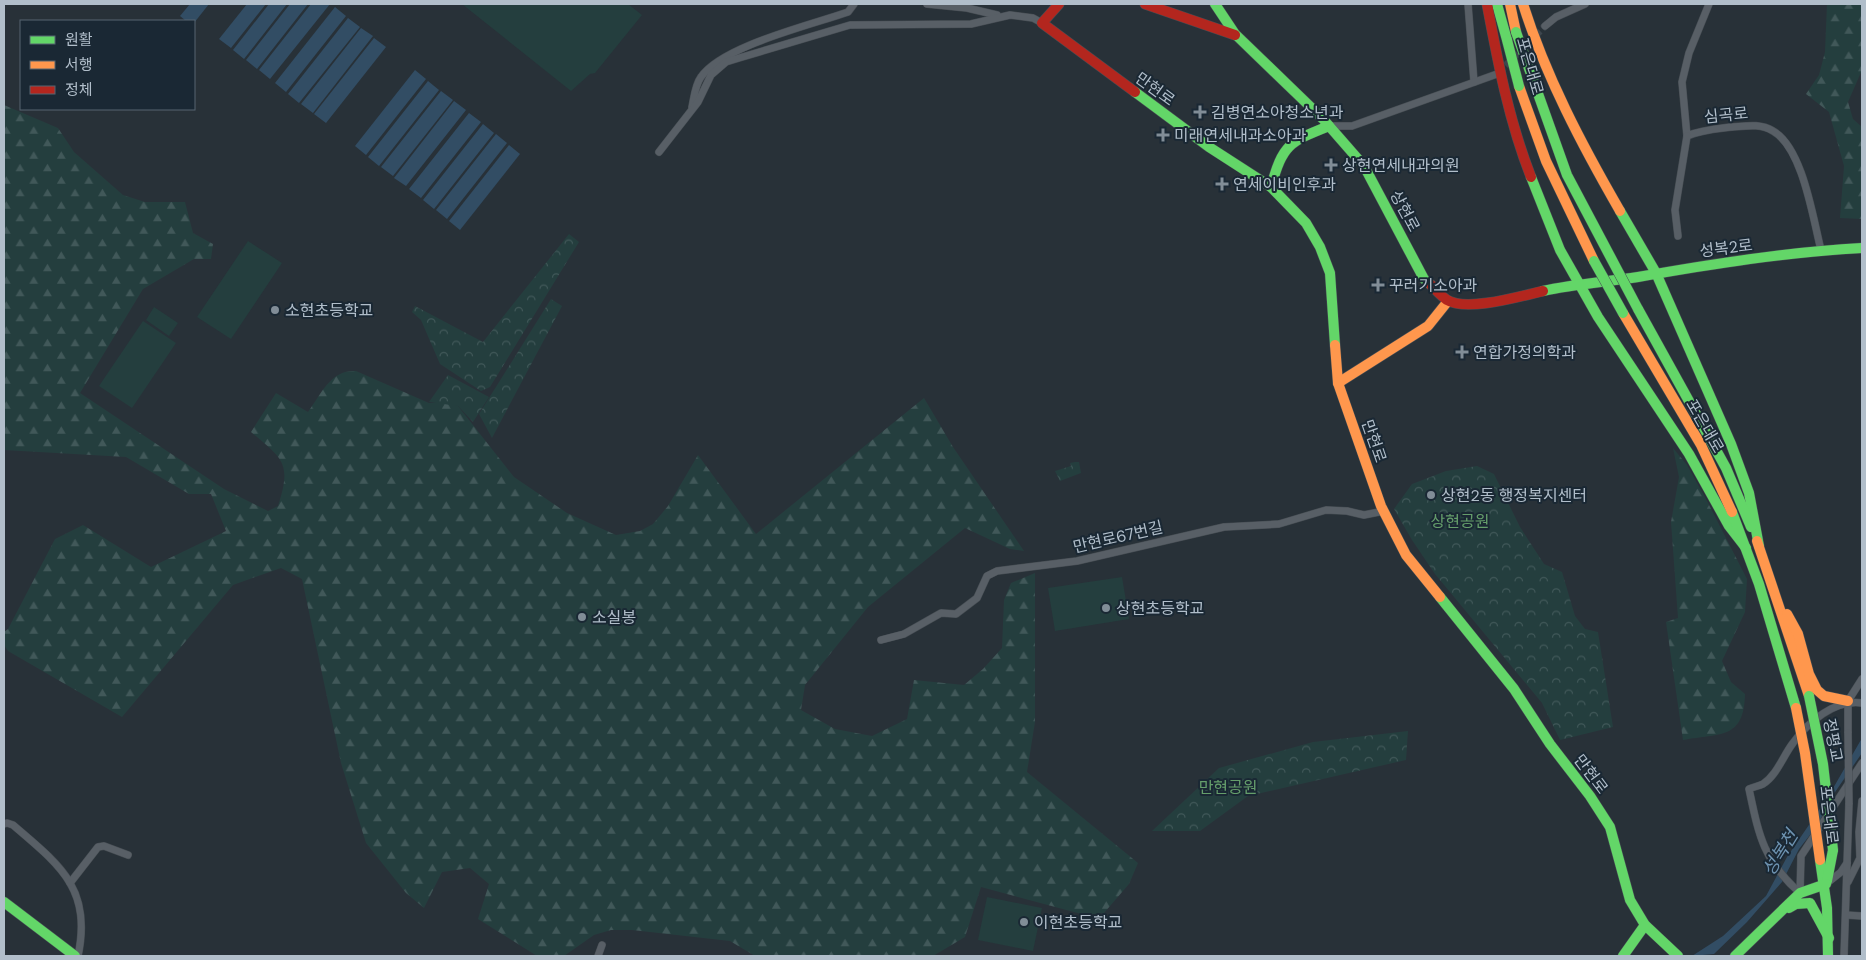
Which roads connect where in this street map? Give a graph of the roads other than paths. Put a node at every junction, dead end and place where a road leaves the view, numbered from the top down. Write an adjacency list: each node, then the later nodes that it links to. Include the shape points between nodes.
1 (854, 4): 19 (street, via 848,12 753,44 710,67 700,79)
2 (927, 4): 13 (street, via 967,8)
3 (1060, 4): 14 (main road)
4 (1145, 4): 16 (main road)
5 (1215, 4): 16 (main road, 상현로)
6 (1468, 4): 18 (street)
7 (1487, 4): 28 (main road, via 1497,59 1525,162 1560,250)
8 (1497, 4): 33 (main road, 포은대로, bridge, via 1519,86 1546,161 1594,261 1710,463)
9 (1510, 4): 32 (main road, 포은대로, bridge, via 1536,93 1567,175 1726,468)
10 (1523, 4): 27 (main road, via 1531,32 1578,138)
11 (1585, 4): 15 (street, via 1556,17)
12 (1709, 4): 21 (street, 심곡로, via 1689,54 1682,82)
13 (1000, 16): 14 (street, 만현로, via 1024,16); 19 (street, via 971,24 850,25 726,62 711,75)
14 (1042, 23): 23 (main road, 만현로, via 1209,147)
15 (1545, 26)
16 (1235, 35): 20 (main road, 상현로)
17 (1497, 74): 18 (street)
18 (1474, 82): 20 (street, via 1352,126)
19 (690, 112): 22 (street)
20 (1330, 126): 23 (main road, via 1284,148); 29 (main road, 상현로, via 1364,166 1424,279)
21 (1687, 136): 24 (street, via 1676,210); 26 (street, 심곡로, via 1752,125 1773,131 1782,138 1798,165)
22 (659, 152)
23 (1271, 188): 30 (main road, 만현로, via 1306,223 1330,273)
24 (1678, 236)
25 (1862, 248): 26 (main road, 성복2로)
26 (1821, 250): 27 (main road, 성복2로)
27 (1656, 273): 28 (main road, 성복2로); 32 (main road, via 1731,444 1748,493)
28 (1578, 283): 29 (main road, via 1493,302); 33 (main road, via 1689,454 1729,526)
29 (1448, 301): 30 (main road, via 1428,326)
30 (1338, 383): 31 (main road, 만현로)
31 (1384, 511): 35 (street, 만현로67번길, via 1364,515 1326,510 1279,524 1224,527 1076,561 997,571 987,576 977,598 956,614 941,613 904,634); 55 (main road, 만현로, via 1406,555 1529,709 1550,744 1610,826 1630,900)
32 (1759, 546): 34 (main road, 포은대로)
33 (1746, 548): 48 (main road, 포은대로, bridge, via 1771,616 1796,708)
34 (1780, 604): 37 (main road, 포은대로); 38 (main road, via 1795,628 1820,694)
35 (881, 640)
36 (1862, 679): 38 (street)
37 (1809, 696): 43 (main road, 정평교, bridge, via 1823,764)
38 (1848, 701): 39 (street); 46 (street, bridge); 50 (street, via 1806,729 1772,775 1763,784 1749,789 1757,829 1770,861)
39 (1862, 702)
40 (1862, 763): 50 (street, via 1801,856)
41 (1862, 801): 45 (street)
42 (4, 824): 47 (street, via 14,825 30,839)
43 (1833, 850): 48 (main road, 포은대로)
44 (128, 855): 47 (street, via 98,846)
45 (1861, 858): 49 (street)
46 (1848, 861): 48 (street, via 1842,872); 49 (street)
47 (70, 883): 58 (street, via 82,919 83,932)
48 (1826, 884): 50 (main road); 56 (main road, 포은대로)
49 (1847, 885): 52 (street)
50 (1800, 893): 54 (main road)
51 (4, 902): 58 (main road)
52 (1846, 915): 53 (street); 64 (street)
53 (1862, 916)
54 (1772, 920): 56 (main road, via 1796,904 1810,903); 62 (main road)
55 (1646, 925): 60 (main road); 61 (main road, 만현로)
56 (1829, 938): 63 (main road, 포은대로)
57 (602, 945): 59 (street)
58 (76, 956)
59 (598, 956)
60 (1623, 956)
61 (1678, 956)
62 (1735, 956)
63 (1828, 956)
64 (1844, 956)

